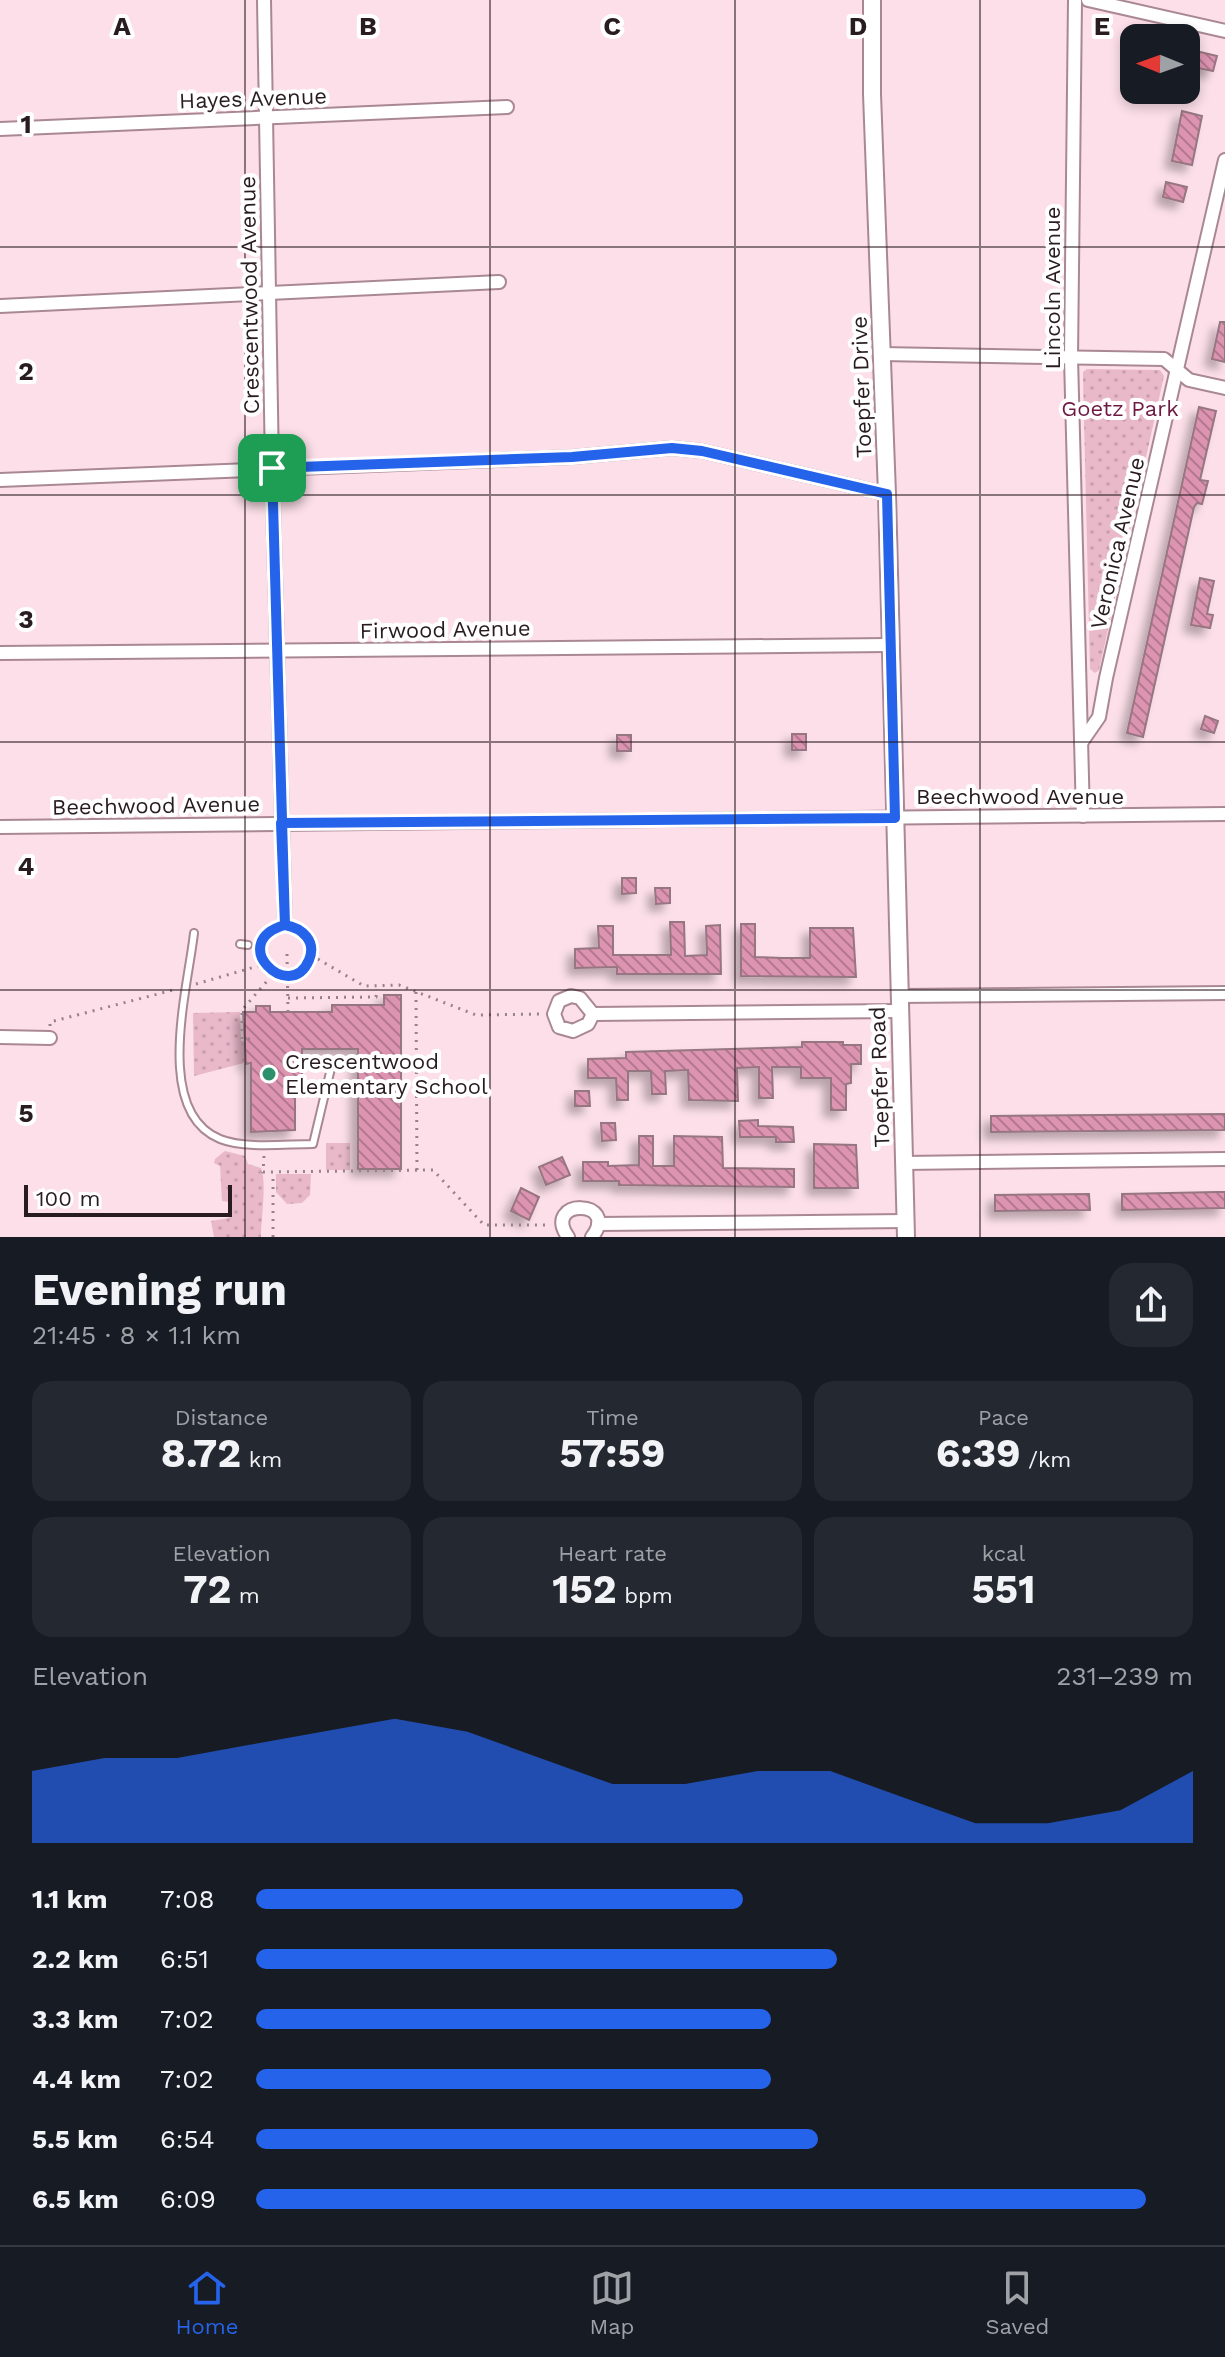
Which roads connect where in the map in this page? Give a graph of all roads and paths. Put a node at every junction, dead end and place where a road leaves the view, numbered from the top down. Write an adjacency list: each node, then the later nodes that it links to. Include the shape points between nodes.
1 (264, 0): 7 (street, Crescentwood Avenue)
2 (872, 0): 13 (street, Toepfer Drive)
3 (1075, 0): 14 (street, Lincoln Avenue)
4 (1088, 0): 5 (street)
5 (1225, 31)
6 (507, 107): 7 (street, Hayes Avenue)
7 (265, 117): 8 (street, Hayes Avenue); 11 (street, Crescentwood Avenue)
8 (0, 129)
9 (1225, 160): 15 (street, Veronica Avenue)
10 (499, 282): 11 (street)
11 (270, 293): 12 (street); 17 (street, Crescentwood Avenue)
12 (0, 306)
13 (881, 354): 14 (street); 19 (street, Toepfer Drive)
14 (1071, 358): 15 (street, via 1164,359); 23 (street, Lincoln Avenue)
15 (1177, 371): 16 (street, via 1189,380); 23 (street, Veronica Avenue, via 1099,717)
16 (1225, 388)
17 (272, 468): 18 (street); 19 (street, via 672,448); 21 (street, Crescentwood Avenue)
18 (0, 480)
19 (887, 494): 20 (street, Toepfer Drive)
20 (889, 645): 21 (street, Firwood Avenue); 26 (street, Toepfer Drive)
21 (278, 651): 22 (street, Firwood Avenue); 27 (street, Crescentwood Avenue)
22 (0, 653)
23 (1081, 743): 25 (street, Lincoln Avenue)
24 (1225, 814): 25 (street, Beechwood Avenue)
25 (1083, 816): 26 (street, Beechwood Avenue)
26 (895, 818): 27 (street, Beechwood Avenue); 29 (street, Toepfer Drive)
27 (281, 823): 28 (street, Beechwood Avenue); 30 (street, Crescentwood Avenue)
28 (0, 827)
29 (897, 916): 42 (street, Toepfer Road)
30 (285, 925): 33 (lane, via 306,934); 34 (lane, via 265,935)
31 (194, 933): 37 (lane)
32 (287, 954): 36 (path)
33 (311, 955): 36 (lane, via 307,966); 38 (path, via 364,986)
34 (265, 964): 35 (lane); 37 (path)
35 (274, 973): 36 (lane); 48 (path, via 242,1010 242,1039)
36 (288, 976): 41 (path)
37 (187, 986): 47 (path, via 50,1022); 50 (lane, via 181,1086 187,1109 203,1130 221,1140)
38 (377, 987): 39 (path, via 399,985); 41 (path, via 376,997)
39 (416, 992): 44 (path, via 476,1015); 53 (path)
40 (1225, 993): 42 (street)
41 (288, 998): 43 (path)
42 (898, 1004): 45 (street); 52 (street, Toepfer Road)
43 (288, 1012)
44 (548, 1014)
45 (593, 1014)
46 (0, 1037): 47 (street)
47 (50, 1038)
48 (250, 1039)
49 (332, 1064): 50 (lane, via 313,1144)
50 (264, 1144): 54 (path, via 263,1172)
51 (1225, 1159): 52 (street)
52 (904, 1163): 57 (street, Toepfer Road)
53 (417, 1171): 54 (path); 56 (path, via 433,1170 484,1225)
54 (273, 1172): 58 (path)
55 (598, 1224): 57 (street); 59 (street, via 589,1209 572,1209 564,1217); 60 (street)
56 (558, 1225)
57 (906, 1229)
58 (273, 1237)
59 (568, 1237)
60 (592, 1237)

